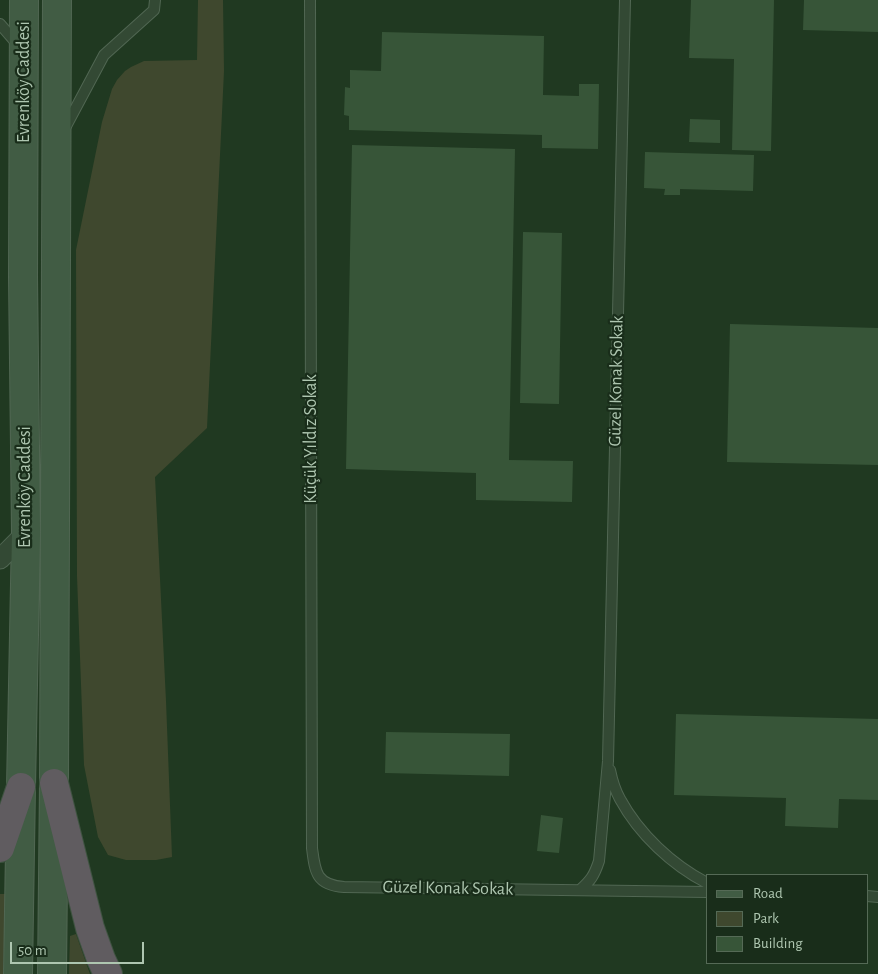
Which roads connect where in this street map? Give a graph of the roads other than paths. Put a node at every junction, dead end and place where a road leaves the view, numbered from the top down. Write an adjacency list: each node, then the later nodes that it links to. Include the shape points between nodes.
1 (24, 0): 7 (main road, Evrenköy Caddesi)
2 (57, 0): 8 (main road, Evrenköy Caddesi)
3 (155, 0): 8 (lane, via 154,10 104,55)
4 (310, 0): 15 (lane, Küçük Yıldız Sokak, via 312,848)
5 (625, 0): 11 (lane, Güzel Konak Sokak)
6 (0, 24): 7 (lane)
7 (24, 51): 9 (main road, Evrenköy Caddesi)
8 (57, 144): 12 (main road, Evrenköy Caddesi)
9 (26, 533): 10 (street); 13 (main road, Evrenköy Caddesi)
10 (0, 559)
11 (608, 761): 16 (lane, Güzel Konak Sokak, via 620,798 637,825 670,859); 17 (lane, Güzel Konak Sokak, via 599,861 595,874)
12 (54, 783): 20 (main road, Evrenköy Caddesi); 21 (highway, via 90,928)
13 (21, 787): 14 (highway); 19 (main road, Evrenköy Caddesi)
14 (0, 848)
15 (320, 878): 17 (lane, Güzel Konak Sokak, via 326,884 344,887)
16 (706, 882)
17 (580, 890): 18 (lane, Güzel Konak Sokak)
18 (706, 892)
19 (18, 974)
20 (52, 974)
21 (108, 974)

